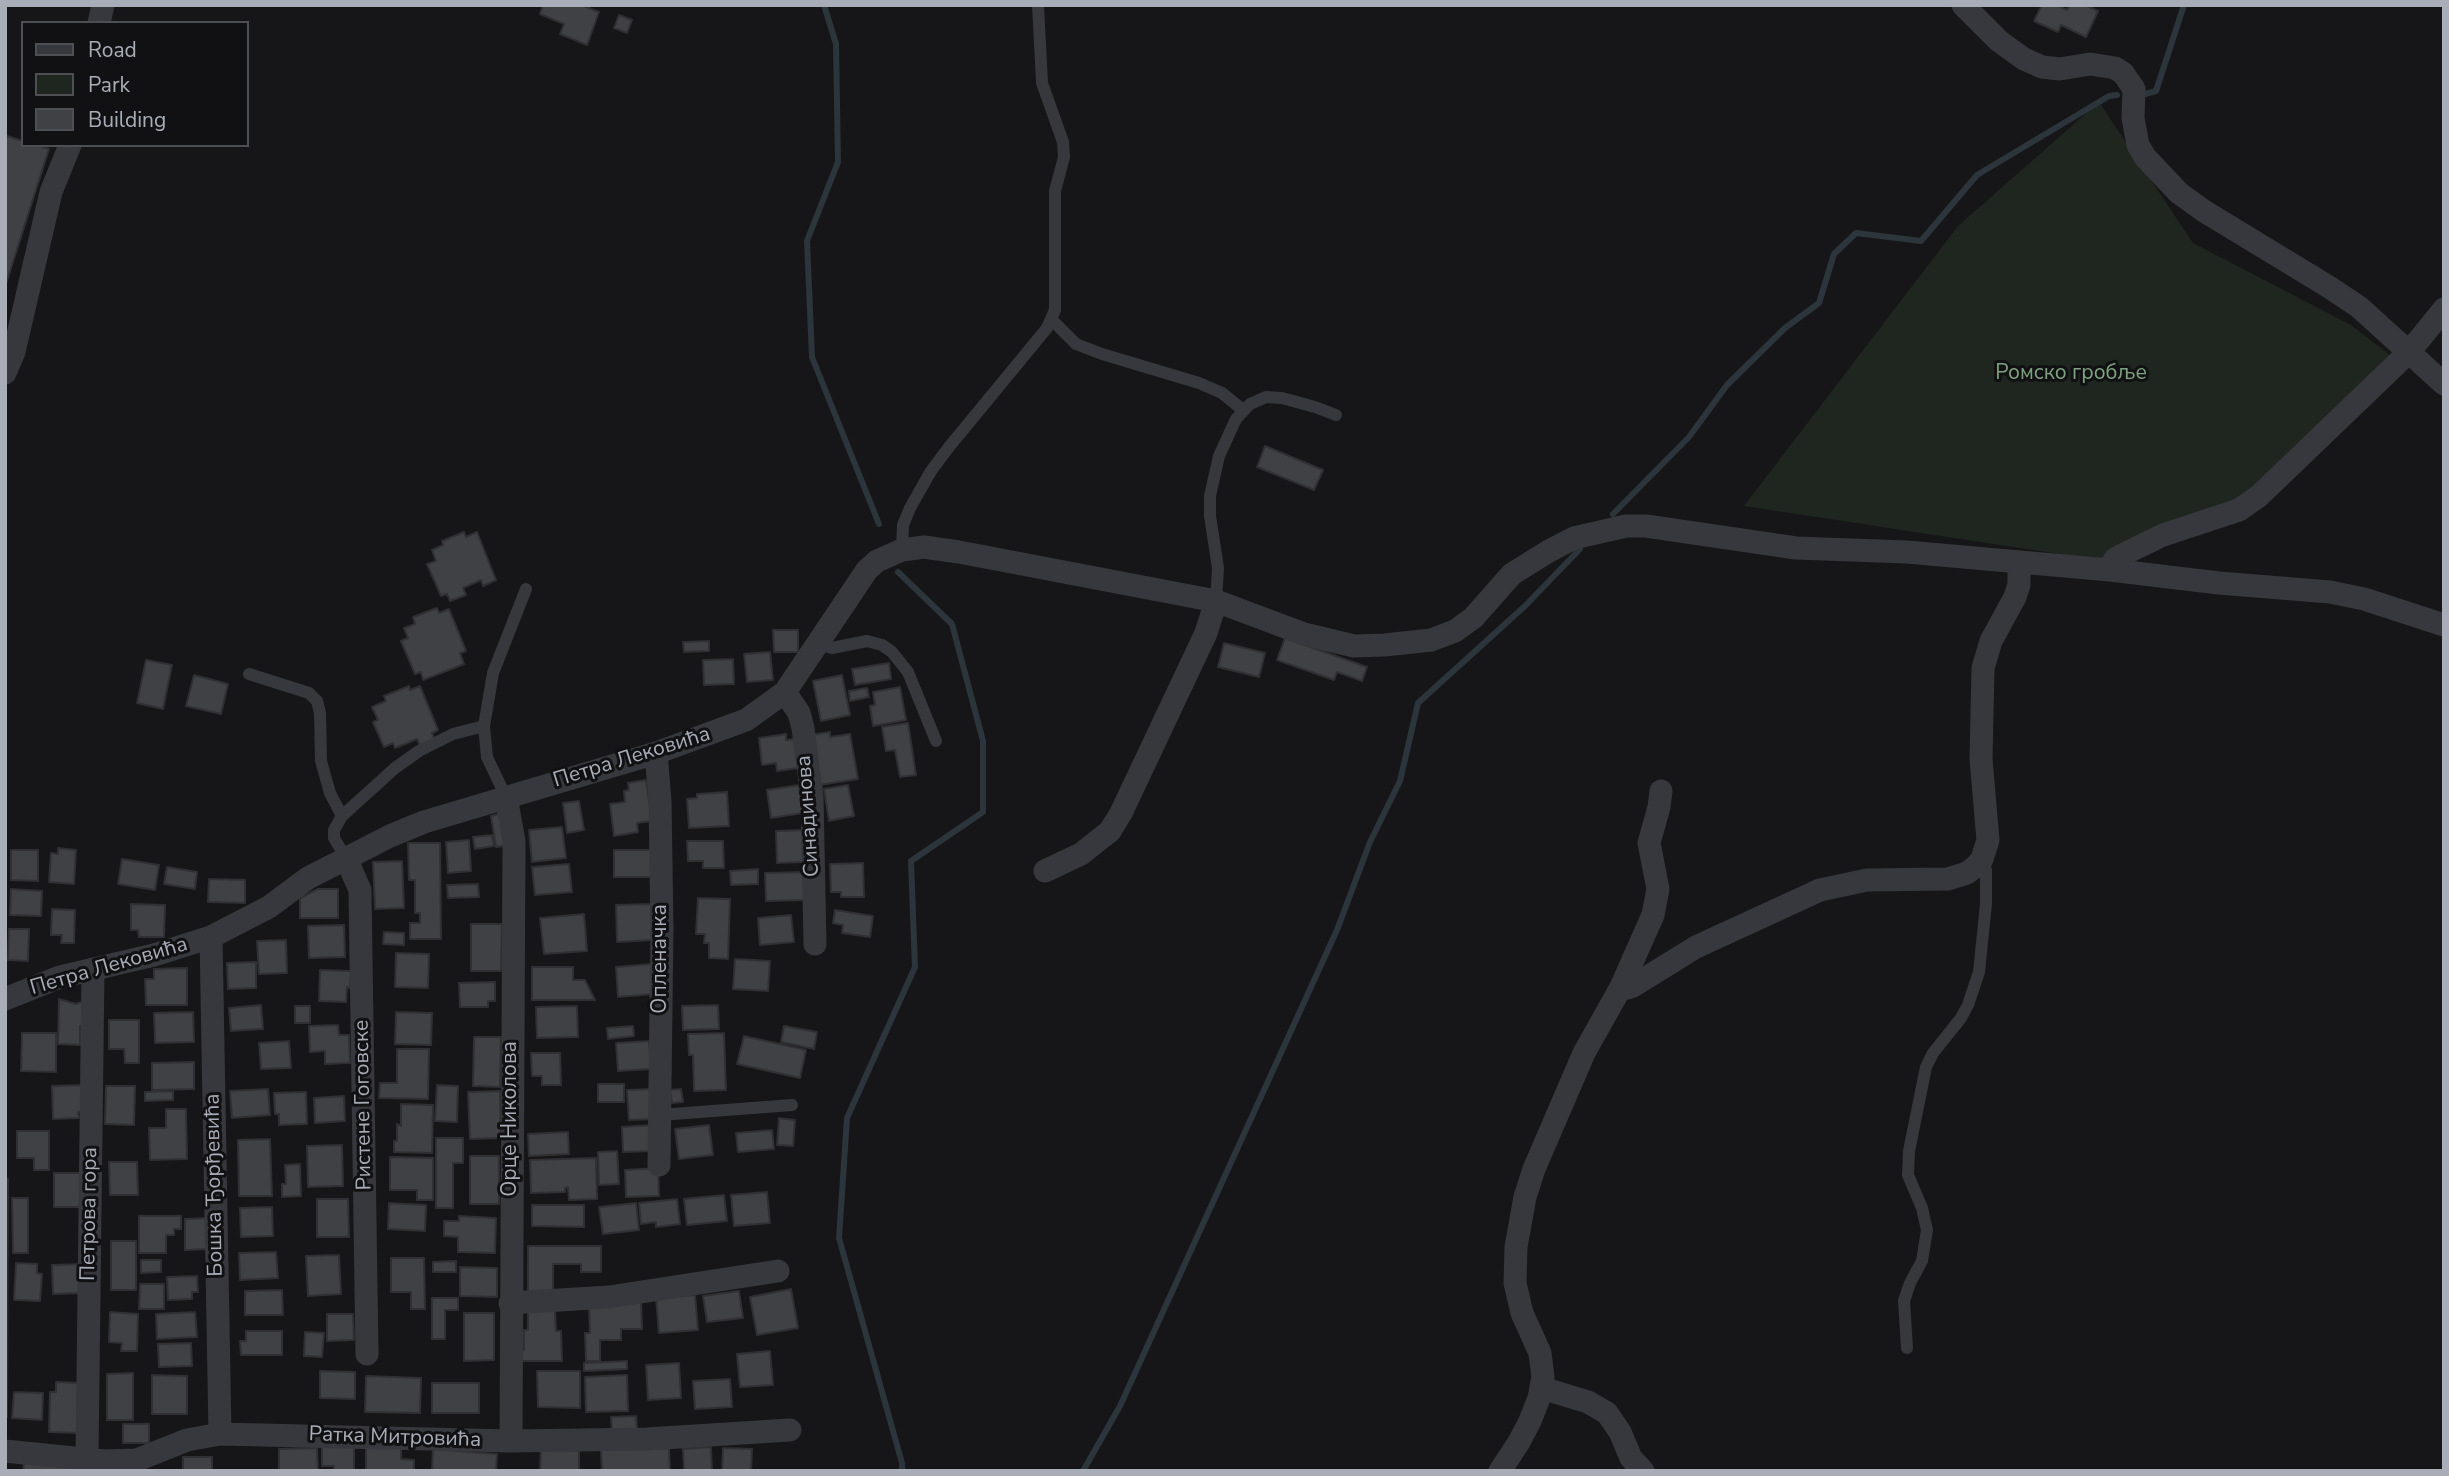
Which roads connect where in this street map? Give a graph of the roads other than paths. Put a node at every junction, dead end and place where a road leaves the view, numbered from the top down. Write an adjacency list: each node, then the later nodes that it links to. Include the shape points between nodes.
1 (1038, 5): 5 (lane, via 1042,83 1064,157 1055,191 1056,300)
2 (1962, 5): 6 (street, via 1999,41 2042,67 2090,64 2123,73 2134,89 2138,145 2179,192 2339,293)
3 (69, 147): 7 (street, via 51,192 14,352)
4 (2444, 309): 6 (street)
5 (1052, 320): 9 (lane, via 1076,344 1199,383 1222,393); 11 (lane, via 932,471 903,525)
6 (2410, 351): 8 (street); 13 (street, via 2259,496 2239,510 2162,535 2115,559)
7 (5, 373)
8 (2444, 384)
9 (1243, 410): 10 (lane, via 1266,397); 15 (lane, via 1219,456 1210,496 1218,568)
10 (1336, 415)
11 (902, 550): 15 (street, Петра Лековића, via 924,547 959,552); 17 (street, Петра Лековића, via 867,570)
12 (2020, 562): 13 (street, Петра Лековића); 15 (street, Петра Лековића, via 1796,548 1626,526 1574,538 1549,551 1512,574 1473,618 1431,640 1354,646 1304,634); 27 (street, via 2015,597 1991,641 1983,668 1981,759 1988,840)
13 (2110, 570): 16 (street, Петра Лековића, via 2330,592)
14 (526, 589): 20 (lane, via 493,673)
15 (1216, 601): 28 (street, via 1206,633 1110,831 1081,854)
16 (2444, 625)
17 (818, 644): 19 (street, Петра Лековића); 21 (lane, via 832,648 867,641 892,652 908,672)
18 (249, 674): 25 (lane, via 309,693 317,701 321,761)
19 (785, 692): 22 (street, Петра Лековића, via 746,720); 30 (street, Синадинова, via 803,728 812,796)
20 (484, 726): 24 (lane, via 488,757); 25 (lane, via 453,734 419,751)
21 (936, 741)
22 (656, 753): 24 (street, Петра Лековића); 35 (street, Опленачка, via 662,928)
23 (1661, 791): 32 (street, via 1649,843 1657,878 1656,902)
24 (506, 797): 26 (street, Петра Лековића, via 424,822); 38 (street, Орце Николова, via 514,841)
25 (342, 816): 26 (lane, via 334,838)
26 (346, 858): 29 (street, Петра Лековића); 40 (street, Ристене Гоговске, via 360,890)
27 (1982, 859): 32 (street, via 1958,877 1867,880 1820,890 1706,941 1633,986); 39 (lane, via 1986,905 1974,992 1926,1067 1909,1151 1908,1175 1927,1230 1922,1261 1904,1301)
28 (1045, 871)
29 (211, 937): 31 (street, Петра Лековића); 43 (street, Бошка Ђорђевића)
30 (815, 944)
31 (93, 969): 33 (street, Петра Лековића); 46 (street, Петрова гора)
32 (1621, 987): 41 (street, via 1584,1053 1534,1169 1519,1227 1514,1283 1540,1353)
33 (5, 999)
34 (792, 1105): 35 (lane)
35 (660, 1115): 36 (street, Опленачка)
36 (659, 1165)
37 (778, 1271): 38 (street, via 609,1297)
38 (510, 1303): 44 (street, Орце Николова)
39 (1907, 1348)
40 (367, 1354)
41 (1542, 1388): 48 (street, via 1530,1421); 49 (street, via 1588,1402 1606,1413)
42 (790, 1430): 44 (street, Ратка Митровића)
43 (220, 1434): 44 (street, Ратка Митровића); 47 (street, Ратка Митровића, via 187,1440)
44 (510, 1441)
45 (5, 1451): 46 (street, Ратка Митровића)
46 (87, 1458): 47 (street, Ратка Митровића)
47 (141, 1465)
48 (1500, 1471)
49 (1643, 1471)

